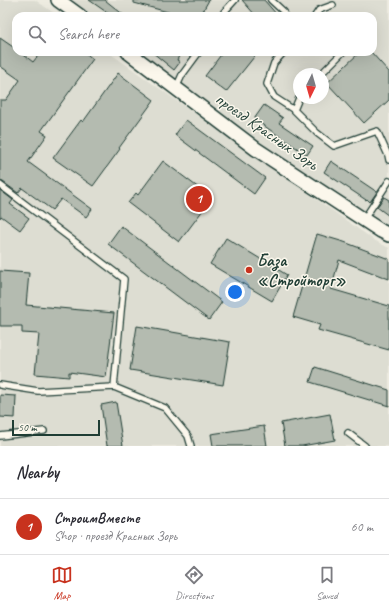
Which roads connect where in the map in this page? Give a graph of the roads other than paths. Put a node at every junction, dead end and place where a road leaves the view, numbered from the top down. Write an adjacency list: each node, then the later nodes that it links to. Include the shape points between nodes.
1 (58, 0): 5 (street)
2 (235, 0): 6 (lane)
3 (271, 0): 7 (lane)
4 (333, 5): 8 (lane)
5 (74, 12)
6 (225, 12)
7 (284, 12)
8 (317, 12)
9 (133, 56): 14 (street, проезд Красных Зорь)
10 (196, 56): 14 (lane)
11 (280, 56): 16 (lane, via 274,63 267,84 274,98)
12 (339, 56): 13 (lane)
13 (327, 68)
14 (176, 88): 20 (street, проезд Красных Зорь, via 256,149)
15 (296, 104): 16 (lane)
16 (294, 110): 17 (lane, via 316,133 334,146 377,131)
17 (389, 160)
18 (389, 181): 20 (lane)
19 (0, 185): 23 (lane, via 124,279)
20 (364, 220): 21 (street, проезд Красных Зорь)
21 (389, 235)
22 (0, 385): 23 (lane, via 38,391)
23 (114, 387): 27 (lane, via 165,408 188,436)
24 (44, 431): 26 (lane)
25 (348, 433): 28 (lane)
26 (0, 436)
27 (190, 446)
28 (365, 446)

